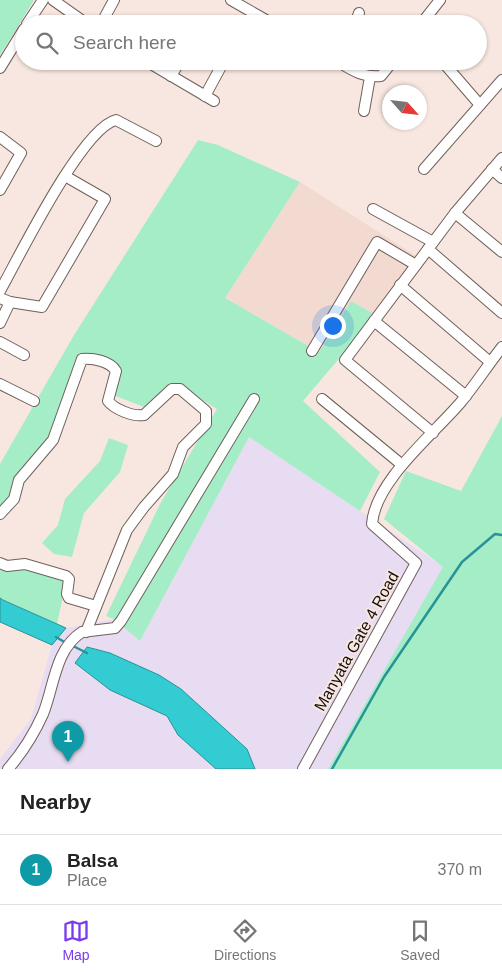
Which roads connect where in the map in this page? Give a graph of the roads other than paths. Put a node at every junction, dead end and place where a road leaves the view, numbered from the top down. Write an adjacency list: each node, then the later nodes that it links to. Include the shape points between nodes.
1 (43, 0): 6 (street)
2 (53, 0): 7 (street)
3 (114, 0): 8 (street)
4 (231, 0): 9 (street)
5 (440, 0): 10 (street)
6 (33, 15)
7 (74, 15)
8 (106, 15)
9 (257, 15)
10 (428, 15)
11 (15, 44): 12 (street)
12 (0, 68)
13 (161, 70): 19 (street)
14 (175, 70): 19 (street)
15 (220, 70): 19 (street, via 209,99)
16 (353, 70): 20 (street)
17 (385, 70): 20 (street, via 381,76)
18 (450, 70): 22 (street)
19 (171, 76)
20 (370, 77): 23 (street)
21 (502, 80): 22 (street)
22 (480, 105): 27 (street)
23 (364, 111)
24 (0, 137): 31 (street, via 21,153)
25 (156, 141): 29 (street, via 116,120 109,122)
26 (502, 158): 28 (street)
27 (424, 170)
28 (492, 170): 30 (street); 33 (street)
29 (65, 176): 38 (street); 40 (street, via 105,199 42,307)
30 (502, 178)
31 (0, 190)
32 (373, 209): 34 (street)
33 (455, 213): 34 (street); 35 (street)
34 (430, 246): 36 (street); 41 (street)
35 (502, 252)
36 (416, 265): 37 (street); 46 (street, via 377,242)
37 (400, 285): 42 (street); 48 (street)
38 (0, 291)
39 (0, 298): 40 (street)
40 (10, 302): 43 (street)
41 (502, 312)
42 (374, 321): 50 (street); 54 (street, via 345,360)
43 (0, 323)
44 (0, 342): 47 (street)
45 (502, 346): 48 (street, Manyata Gate 4 Road)
46 (312, 351)
47 (24, 355)
48 (490, 362): 50 (street, Manyata Gate 4 Road)
49 (0, 384): 53 (street)
50 (466, 396): 54 (street, Manyata Gate 4 Road)
51 (322, 398): 55 (street)
52 (254, 399): 59 (street, via 127,614 115,628)
53 (34, 401)
54 (433, 433): 55 (street, Manyata Gate 4 Road)
55 (401, 464): 61 (street, Manyata Gate 4 Road, via 373,512 372,524 416,563)
56 (0, 514): 58 (street, via 14,499 19,480 53,440 82,359 108,363 116,370 108,401 111,406 138,416 144,415 176,388 203,407 208,416 206,424 182,447 173,474 131,522)
57 (0, 563): 58 (street, via 7,566 25,564 66,576 69,579 69,598)
58 (96, 606): 59 (street)
59 (82, 633): 60 (street, via 61,656 43,714)
60 (8, 769)
61 (303, 769)

